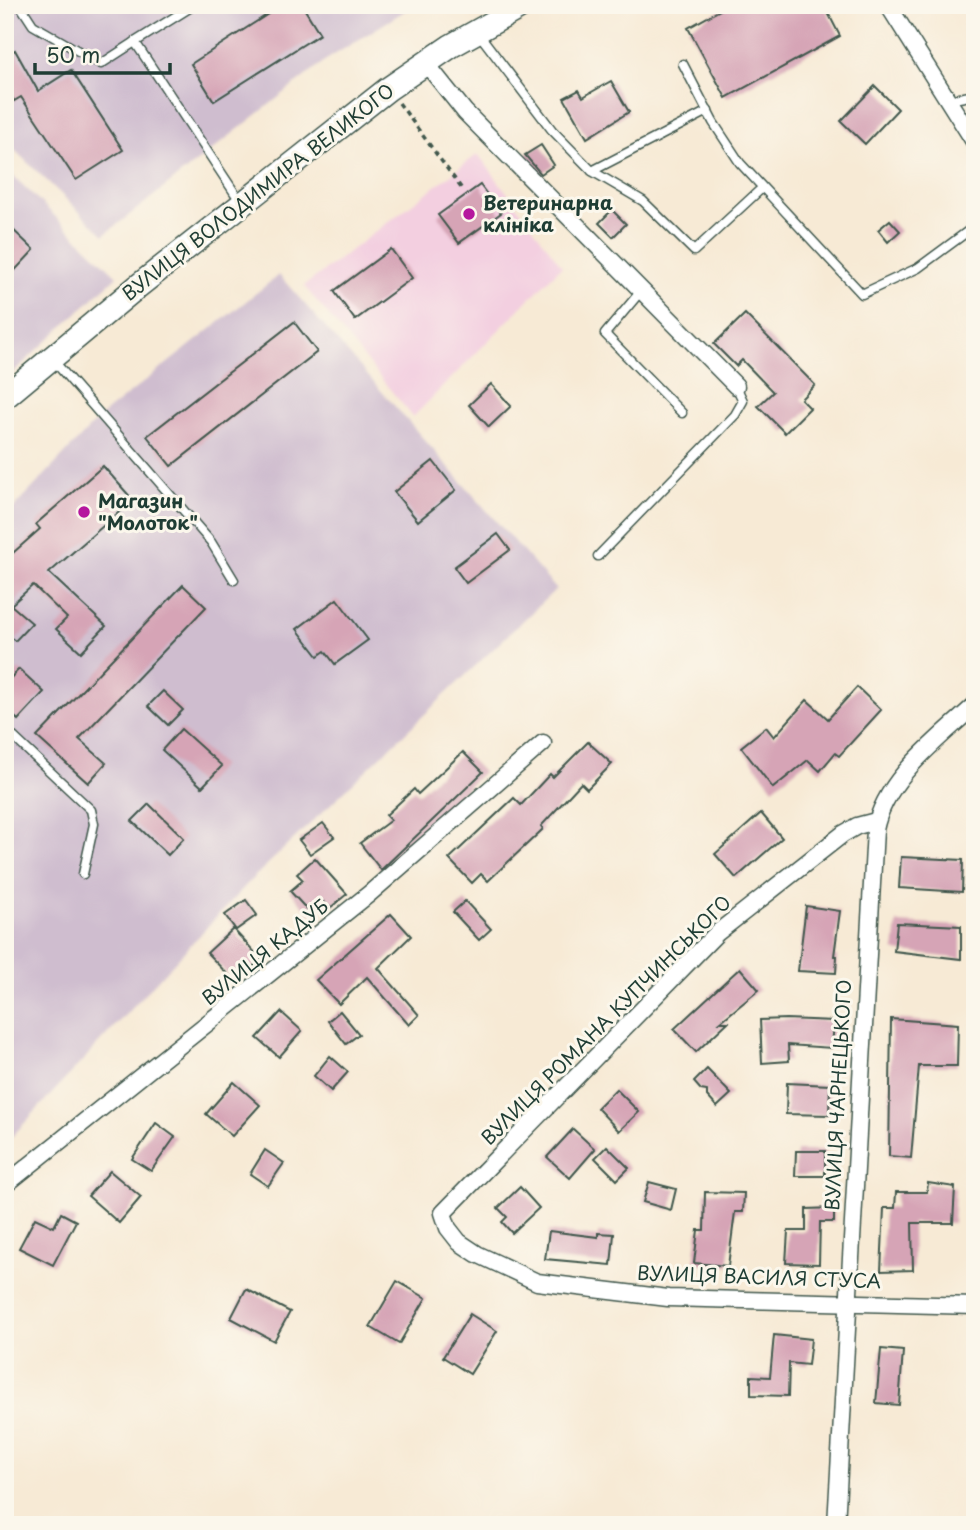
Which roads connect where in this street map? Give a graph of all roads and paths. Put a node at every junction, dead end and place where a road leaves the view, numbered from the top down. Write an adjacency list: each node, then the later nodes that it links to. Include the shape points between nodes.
1 (20, 5): 6 (lane, via 33,25 101,64)
2 (194, 5): 6 (lane)
3 (524, 5): 5 (main road, ВУЛИЦЯ ВОЛОДИМИРА ВЕЛИКОГО)
4 (888, 5): 11 (street)
5 (477, 31): 7 (main road, ВУЛИЦЯ ВОЛОДИМИРА ВЕЛИКОГО); 14 (lane, via 552,130)
6 (135, 42): 17 (lane)
7 (425, 62): 9 (main road, ВУЛИЦЯ ВОЛОДИМИРА ВЕЛИКОГО); 19 (street, via 465,112)
8 (683, 64): 12 (lane)
9 (388, 89): 16 (path); 17 (main road, ВУЛИЦЯ ВОЛОДИМИРА ВЕЛИКОГО)
10 (975, 95): 11 (lane)
11 (948, 100): 13 (street)
12 (708, 111): 14 (lane); 15 (lane, via 734,155)
13 (975, 143)
14 (592, 171): 15 (lane, via 643,201 694,251)
15 (762, 188): 18 (lane, via 862,294 918,268)
16 (462, 189)
17 (242, 204): 20 (main road, ВУЛИЦЯ ВОЛОДИМИРА ВЕЛИКОГО)
18 (975, 226)
19 (641, 291): 21 (street); 23 (lane, via 605,334)
20 (51, 357): 22 (main road, ВУЛИЦЯ ВОЛОДИМИРА ВЕЛИКОГО); 25 (lane, via 204,534)
21 (736, 386): 24 (lane, via 743,401 735,415)
22 (5, 397)
23 (682, 413)
24 (598, 556)
25 (234, 580)
26 (975, 705): 29 (street, ВУЛИЦЯ ЧАРНЕЦЬКОГО, via 905,773)
27 (5, 729): 30 (lane, via 91,810 94,824)
28 (543, 743): 31 (street, ВУЛИЦЯ КАДУБ, via 369,894)
29 (876, 821): 32 (street, ВУЛИЦЯ РОМАНА КУПЧИНСЬКОГО, via 843,834 718,933); 33 (street, ВУЛИЦЯ ЧАРНЕЦЬКОГО)
30 (83, 874)
31 (5, 1185)
32 (443, 1213): 33 (street, ВУЛИЦЯ ВАСИЛЯ СТУСА, via 459,1242 537,1282 668,1297)
33 (848, 1302): 34 (street, ВУЛИЦЯ ВАСИЛЯ СТУСА); 35 (street, ВУЛИЦЯ ЧАРНЕЦЬКОГО)
34 (975, 1306)
35 (836, 1525)

